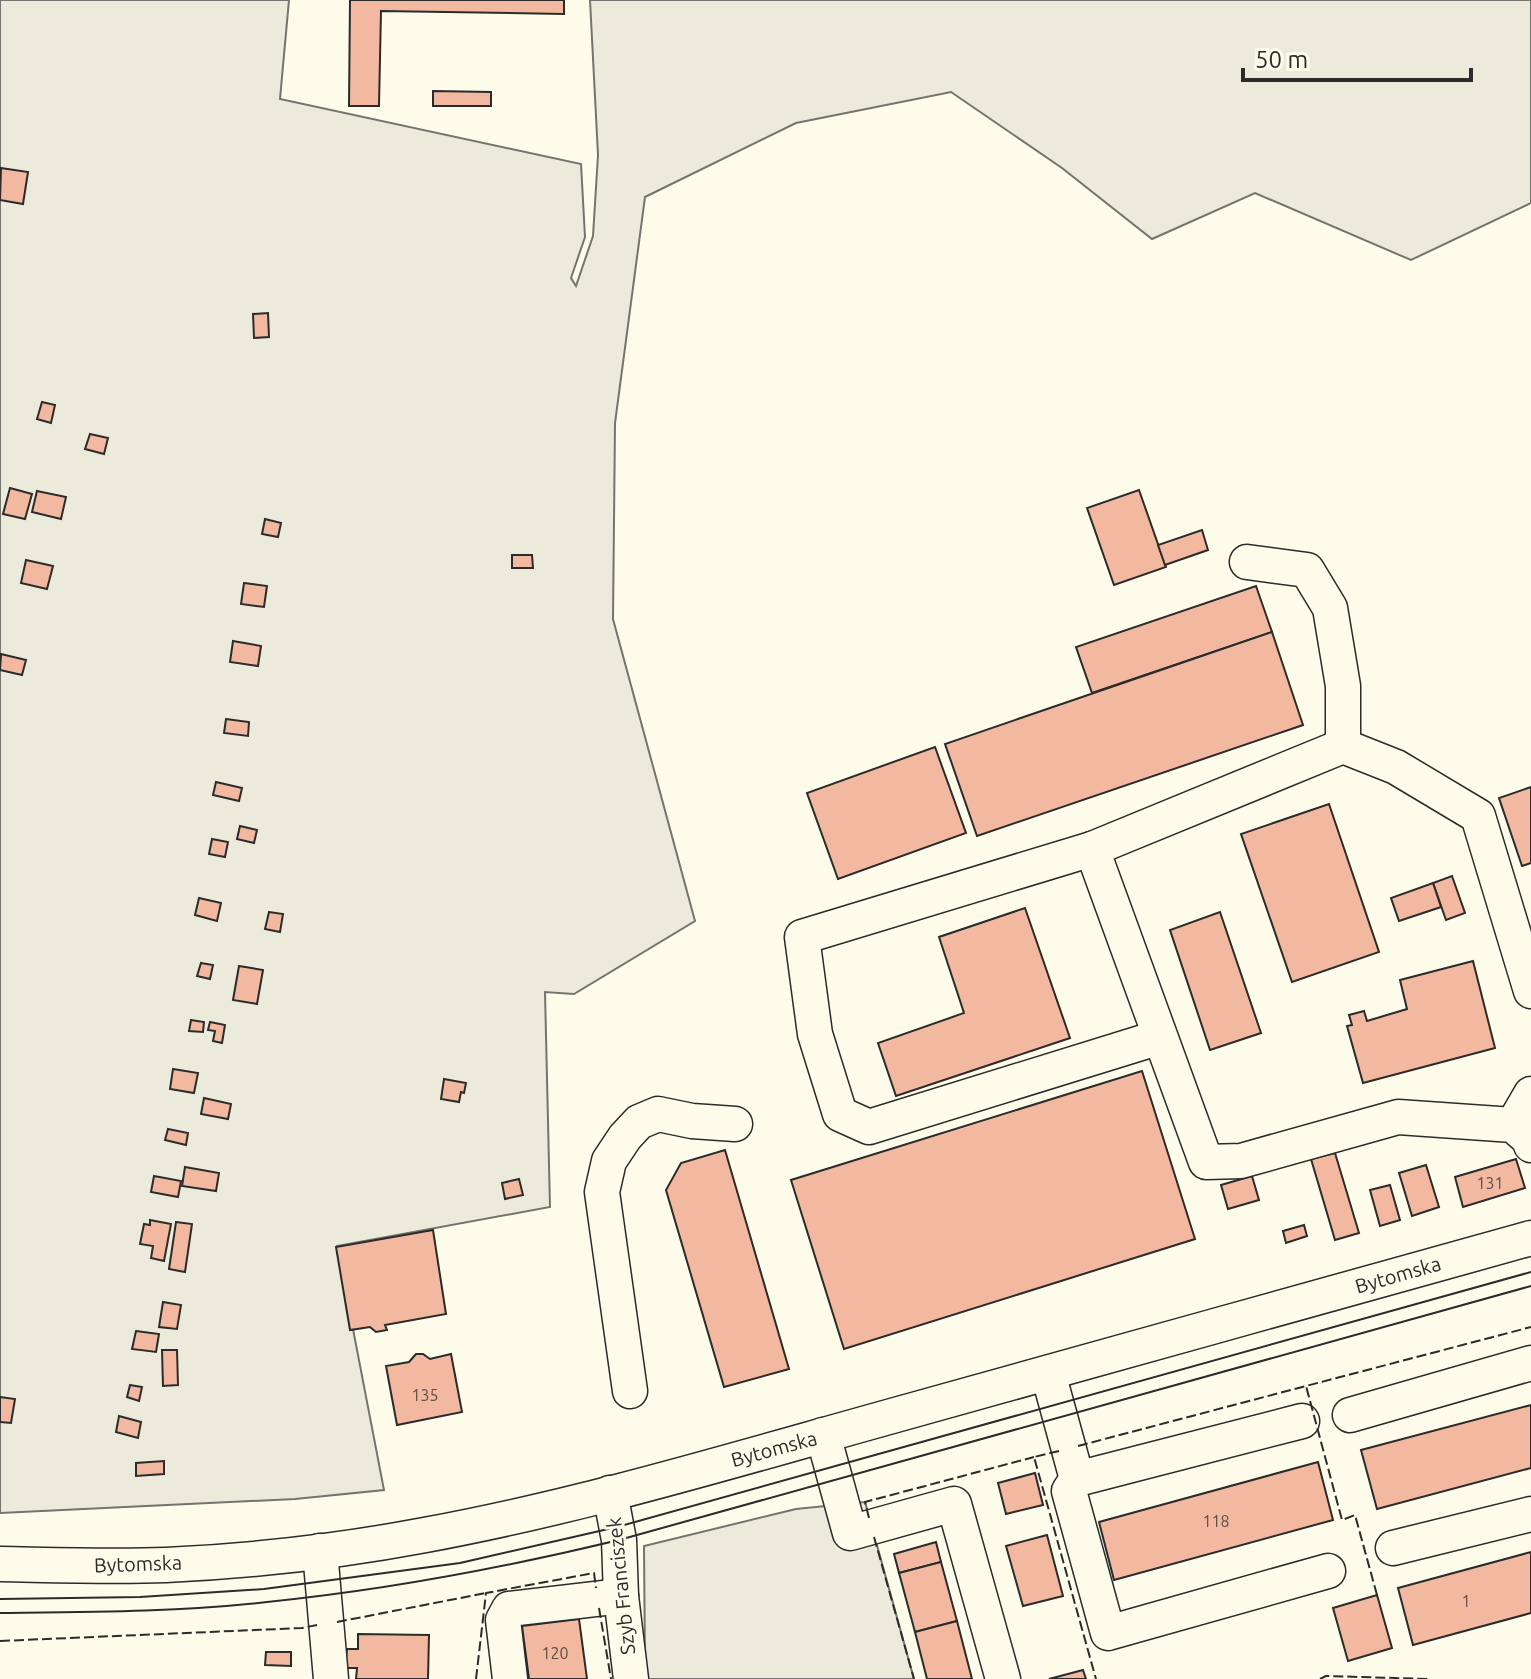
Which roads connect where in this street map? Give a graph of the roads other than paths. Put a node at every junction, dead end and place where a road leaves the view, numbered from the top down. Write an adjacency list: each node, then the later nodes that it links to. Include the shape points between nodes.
1 (1247, 562): 2 (street, via 1307,570 1330,608 1343,686)
2 (1343, 746): 3 (street); 4 (street, via 1396,767 1478,816)
3 (1092, 849): 5 (street); 5 (street, via 802,937 815,1034 840,1114 869,1127)
4 (1531, 991)
5 (1160, 1037): 8 (street, via 1206,1162 1241,1161 1398,1117)
6 (1531, 1094): 8 (street)
7 (735, 1124): 12 (street, via 658,1114 639,1122 609,1161 602,1192)
8 (1522, 1135)
9 (1531, 1238): 11 (street, Bytomska)
10 (1531, 1363): 13 (street)
11 (1048, 1373): 15 (street, Bytomska); 16 (street)
12 (630, 1391)
13 (1350, 1415)
14 (1302, 1421): 16 (street)
15 (823, 1435): 17 (street, Bytomska); 27 (street, via 850,1533 954,1504)
16 (1077, 1479): 22 (street, via 1069,1491 1108,1633)
17 (610, 1493): 20 (street, Bytomska, via 437,1533); 23 (street, Szyb Franciszek)
18 (1531, 1514): 19 (street)
19 (1393, 1548)
20 (320, 1551): 21 (street, Bytomska, via 167,1565); 24 (street)
21 (0, 1564)
22 (1328, 1571)
23 (621, 1596): 25 (street, via 509,1609 503,1620); 26 (street, Szyb Franciszek)
24 (331, 1679)
25 (510, 1679)
26 (631, 1679)
27 (1003, 1679)

